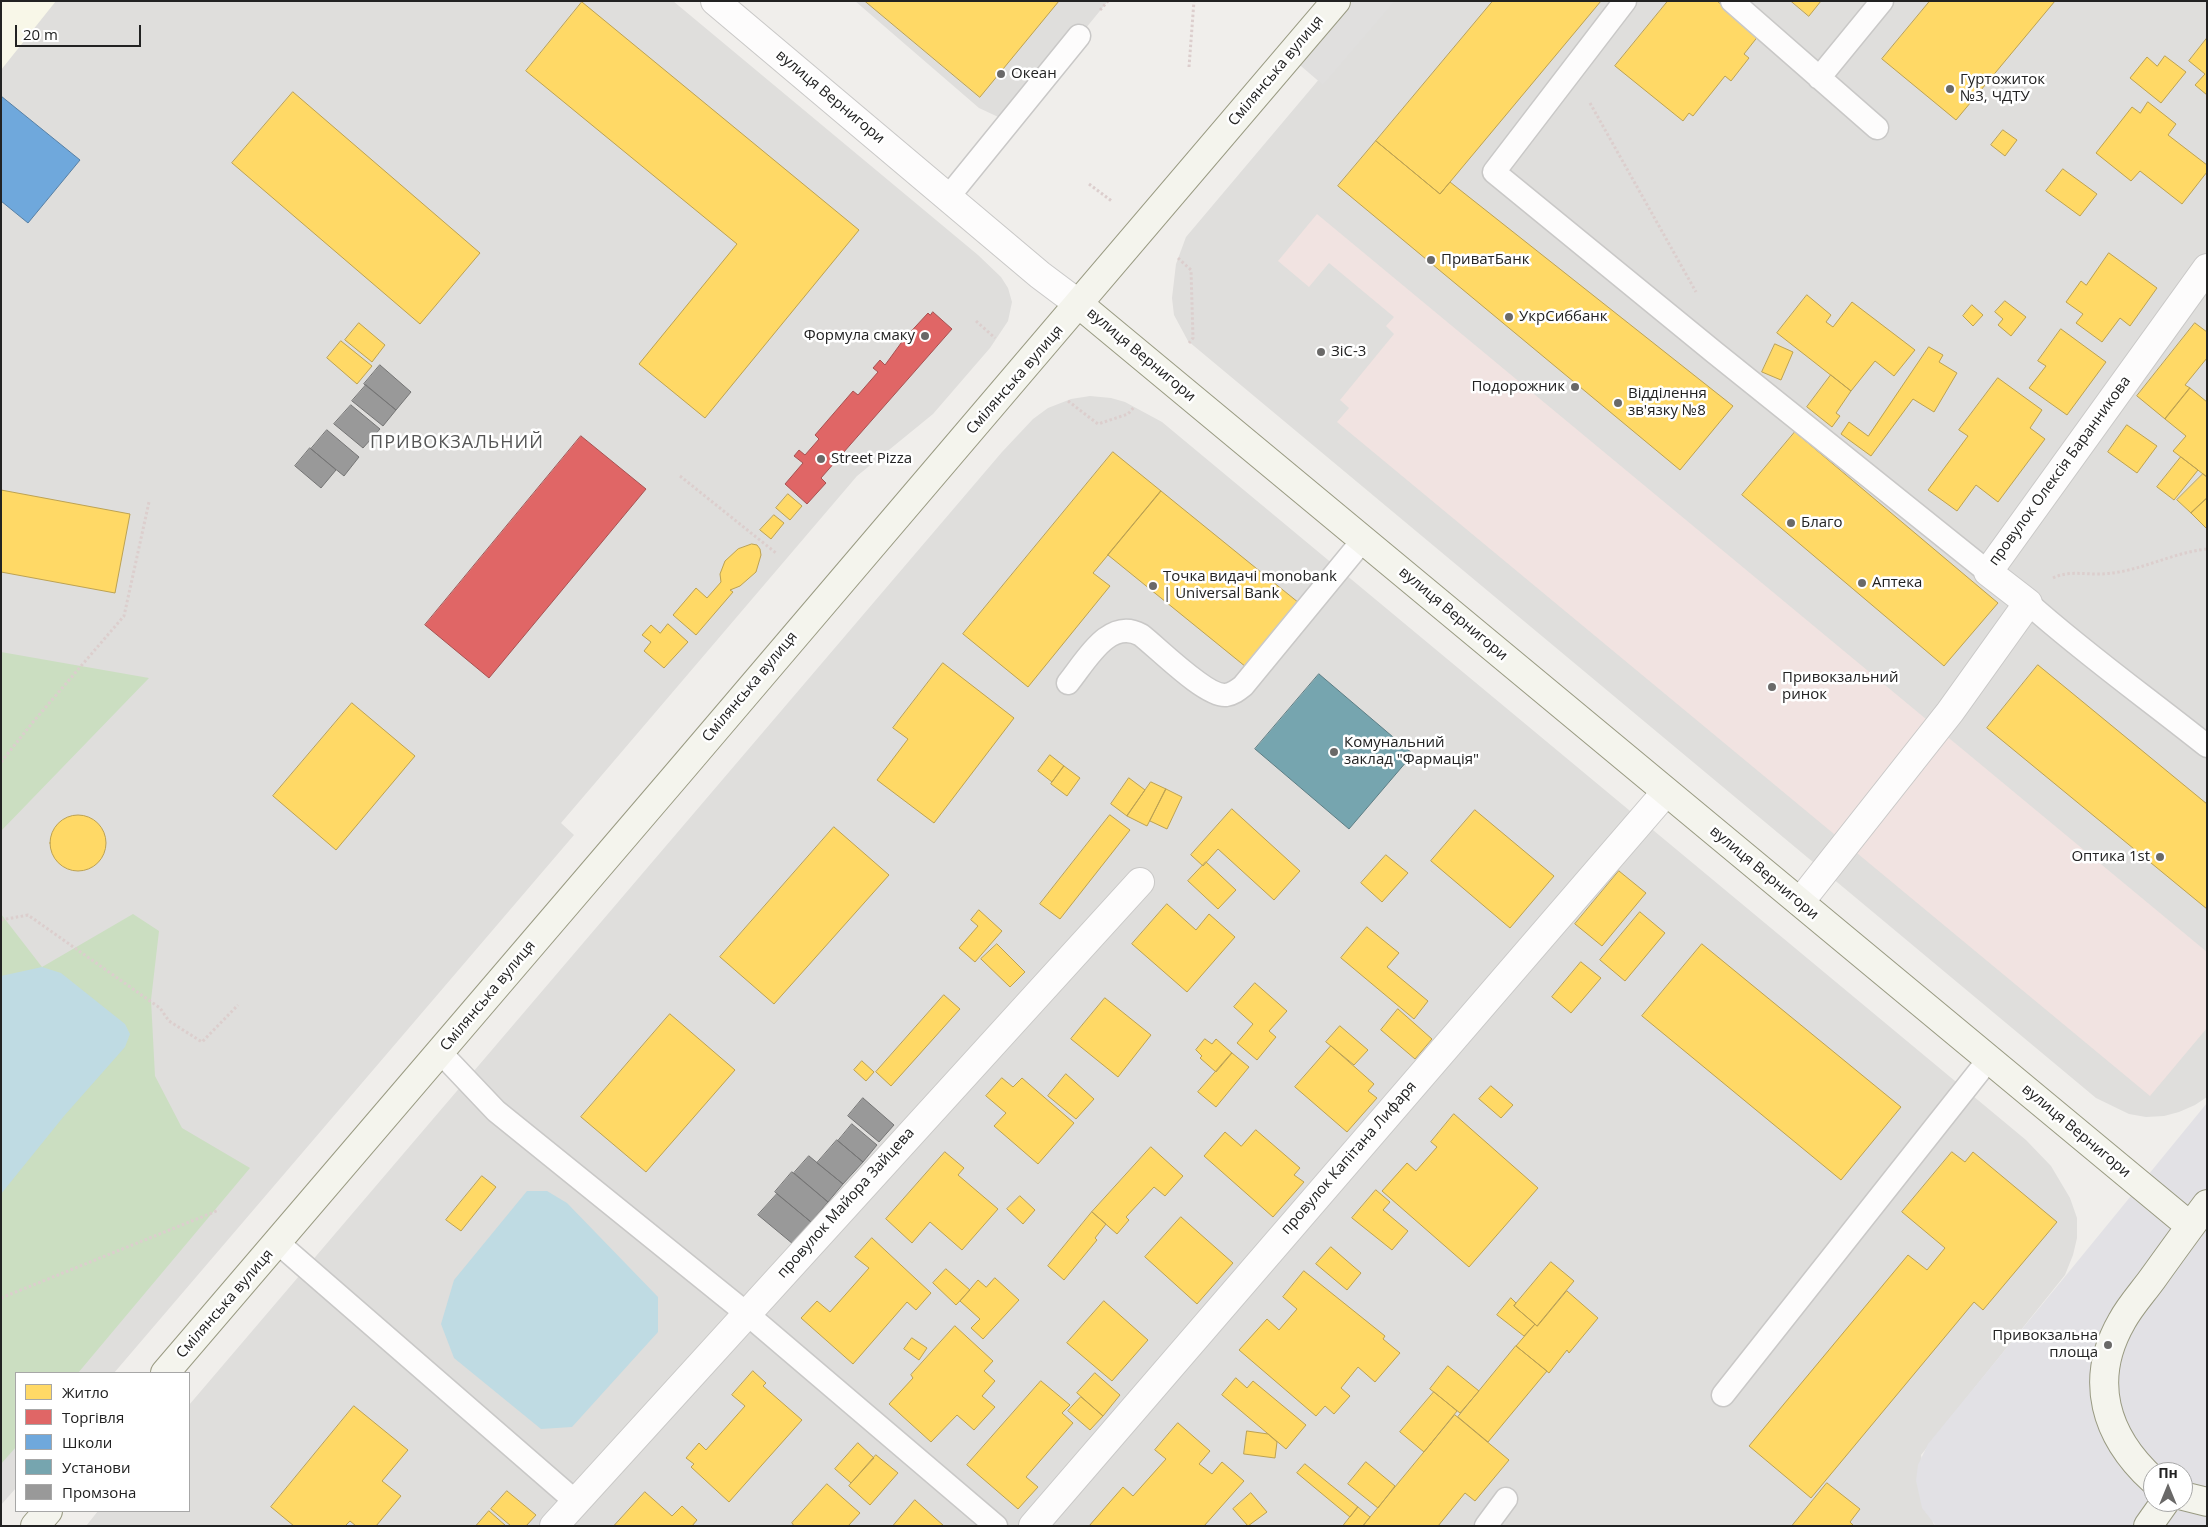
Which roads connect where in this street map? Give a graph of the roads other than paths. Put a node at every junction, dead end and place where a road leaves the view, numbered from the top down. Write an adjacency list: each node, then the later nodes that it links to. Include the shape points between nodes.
1 (715, 1): 9 (street, вулиця Вернигори)
2 (1336, 1): 11 (street, Смілянська вулиця)
3 (1625, 1): 13 (lane, via 1494,172)
4 (1732, 1): 7 (lane)
5 (1882, 1): 7 (lane)
6 (1079, 36): 9 (lane)
7 (1819, 78): 8 (lane)
8 (1877, 128)
9 (949, 196): 11 (street, вулиця Вернигори, via 1040,275)
10 (2207, 268): 13 (street, провулок Олексія Баранникова)
11 (1080, 305): 12 (street, вулиця Вернигори); 20 (street, Смілянська вулиця)
12 (1363, 540): 15 (lane, via 1236,692 1226,695 1208,689 1141,635 1122,629 1105,638); 17 (street, вулиця Вернигори)
13 (1988, 572): 14 (street, провулок Олексія Баранникова)
14 (2028, 603): 16 (lane, via 2066,637); 19 (street, via 1950,712)
15 (1068, 683)
16 (2207, 746)
17 (1666, 792): 19 (street, вулиця Вернигори); 38 (street, провулок Капітана Лифаря)
18 (1140, 882): 25 (street, провулок Майора Зайцева)
19 (1800, 902): 21 (street, вулиця Вернигори)
20 (440, 1052): 24 (street, Смілянська вулиця); 25 (lane, via 496,1111)
21 (1989, 1059): 23 (street, вулиця Вернигори); 27 (lane)
22 (2207, 1204): 23 (street)
23 (2190, 1226): 28 (street, via 2122,1320 2111,1343 2105,1367 2104,1393 2108,1418 2119,1442)
24 (278, 1242): 26 (street, Смілянська вулиця); 31 (lane)
25 (746, 1313): 31 (street, провулок Майора Зайцева); 37 (lane)
26 (166, 1372)
27 (1722, 1395)
28 (2143, 1471)
29 (2193, 1498): 32 (street)
30 (1506, 1499): 39 (lane)
31 (575, 1501): 36 (street, провулок Майора Зайцева)
32 (2207, 1502)
33 (47, 1512): 35 (street)
34 (2158, 1512): 40 (street)
35 (35, 1526)
36 (554, 1526)
37 (996, 1526)
38 (1033, 1526)
39 (1486, 1526)
40 (2148, 1526)

